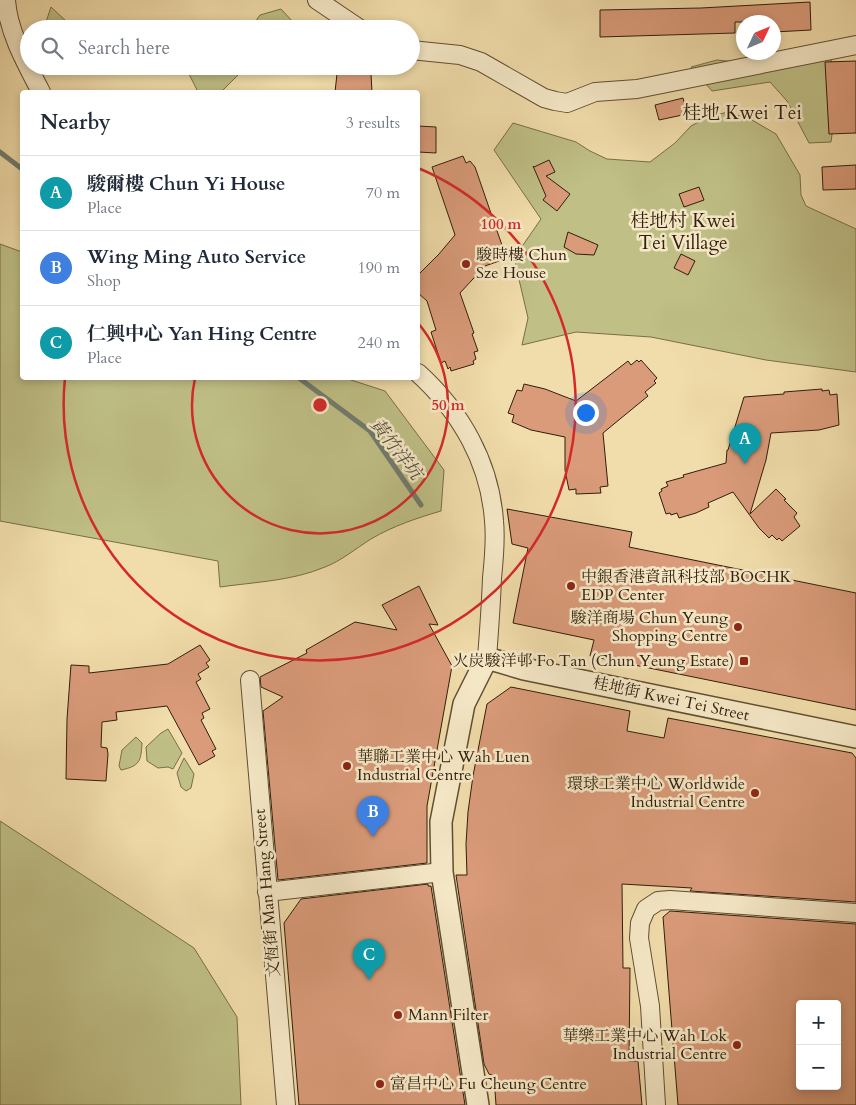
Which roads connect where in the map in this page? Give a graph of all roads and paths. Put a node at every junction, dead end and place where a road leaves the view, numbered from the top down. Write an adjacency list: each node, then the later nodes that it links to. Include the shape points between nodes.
1 (6, 0): 5 (street)
2 (317, 0): 3 (street)
3 (347, 20)
4 (856, 45): 6 (street, via 637,89 595,92 567,102 544,98 481,62 460,55)
5 (20, 48)
6 (420, 51)
7 (33, 75): 8 (street)
8 (40, 90)
9 (420, 375): 10 (street, via 463,425 475,448 491,496 495,544)
10 (487, 658): 12 (street, 桂地街 Kwei Tei Street, via 524,669); 13 (street, via 464,704 441,822)
11 (250, 680): 14 (street, 文恆街 Man Hang Street)
12 (856, 737)
13 (442, 872): 14 (street); 17 (street)
14 (267, 892): 16 (street, 文恆街 Man Hang Street)
15 (856, 913): 18 (street, via 670,900 658,900 646,909 639,938 650,1006)
16 (286, 1105)
17 (478, 1105)
18 (656, 1105)

